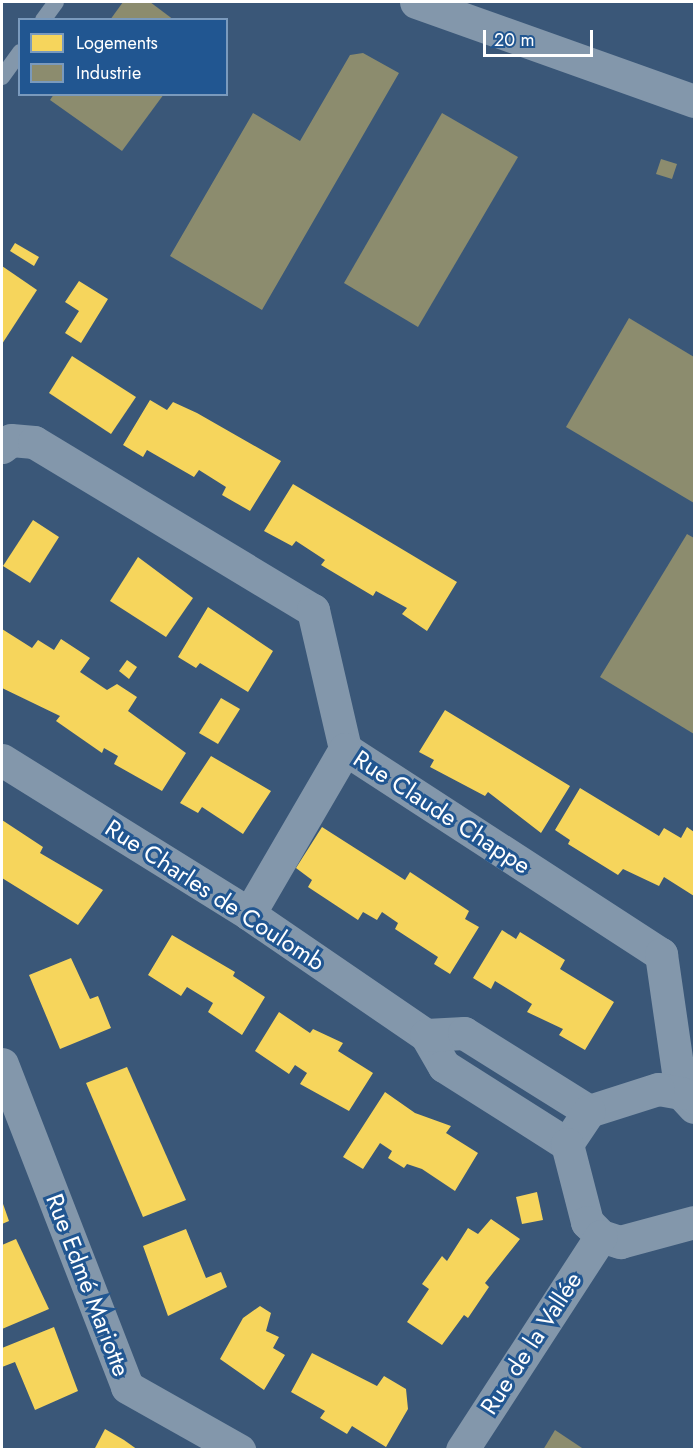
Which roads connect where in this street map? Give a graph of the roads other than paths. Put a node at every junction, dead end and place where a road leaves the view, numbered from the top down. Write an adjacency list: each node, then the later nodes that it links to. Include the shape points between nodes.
1 (56, 2): 3 (lane)
2 (416, 2): 6 (street)
3 (44, 18)
4 (18, 55): 5 (lane)
5 (2, 77)
6 (694, 101)
7 (2, 447): 8 (street, Rue Claude Chappe, via 11,440 34,442 313,610)
8 (345, 749): 10 (street); 13 (street, Rue Claude Chappe, via 661,954)
9 (2, 760): 10 (street, Rue Charles de Coulomb)
10 (249, 914): 11 (street, Rue Charles de Coulomb)
11 (426, 1035): 14 (street, via 464,1033); 15 (street, Rue Charles de Coulomb, via 444,1066)
12 (2, 1064): 18 (street, Rue Edmé Mariotte, via 127,1387)
13 (688, 1100): 14 (street, via 658,1089)
14 (589, 1111): 15 (street)
15 (567, 1144): 17 (street, via 587,1222)
16 (694, 1222): 17 (street, via 620,1242)
17 (601, 1236): 19 (street, Rue de la Vallée)
18 (238, 1449)
19 (462, 1449)

